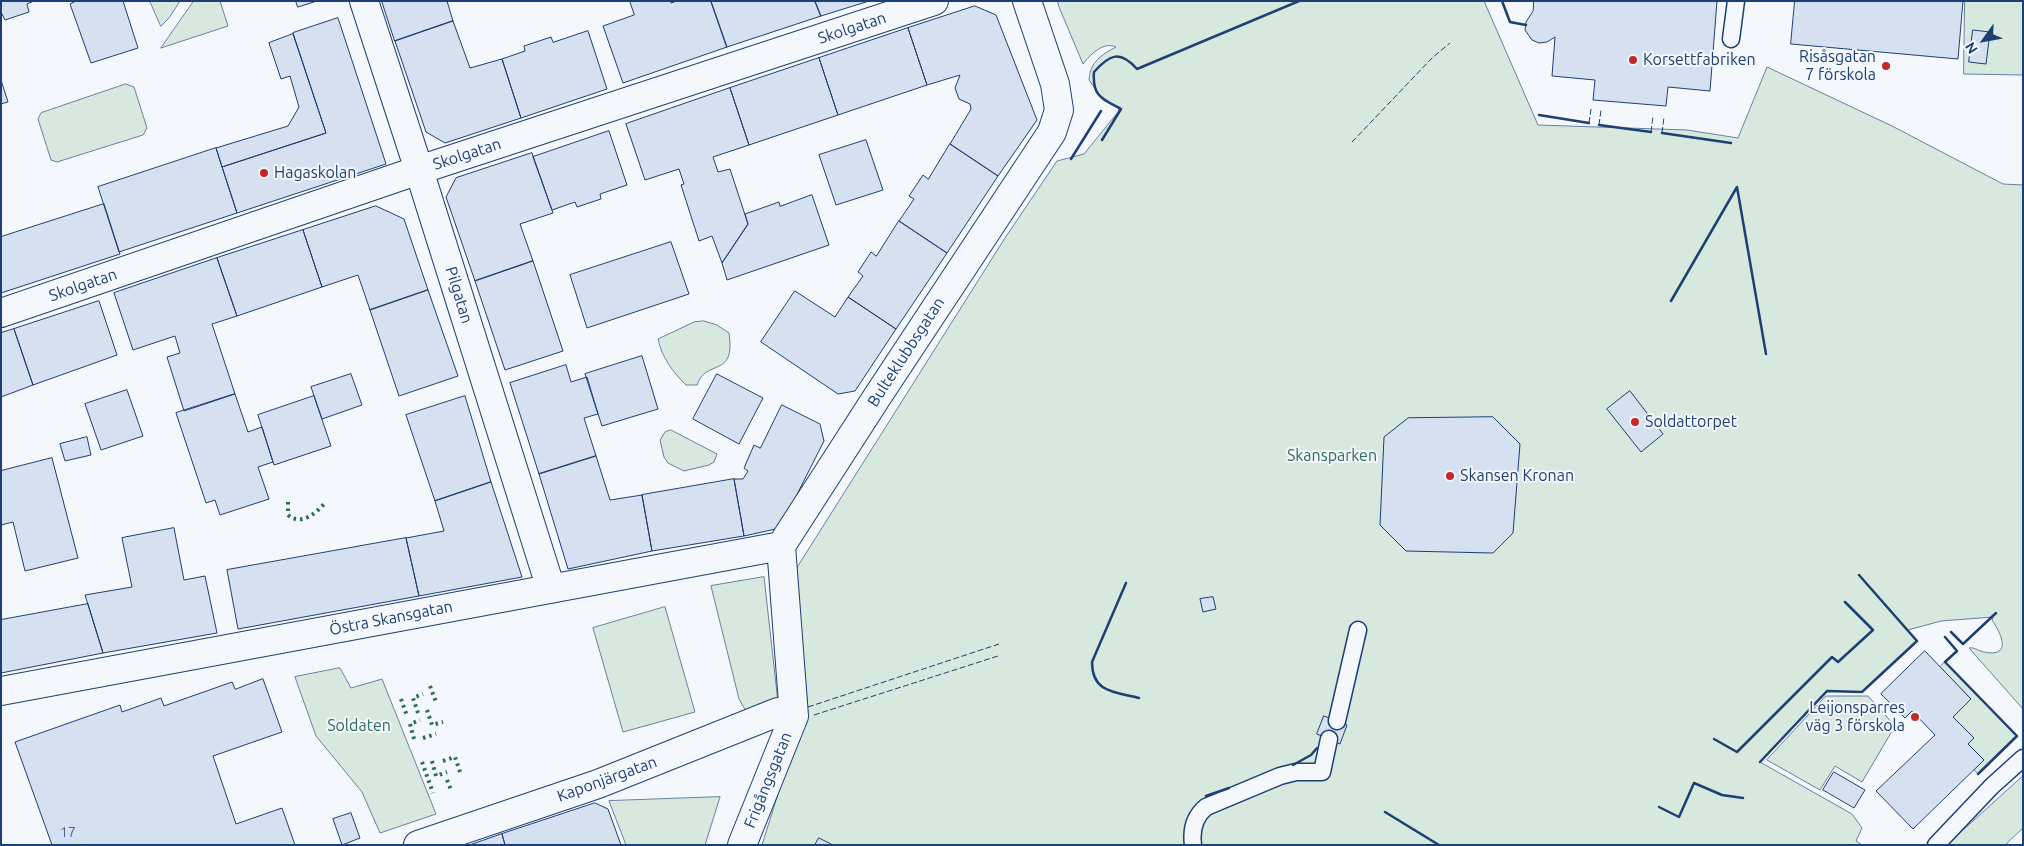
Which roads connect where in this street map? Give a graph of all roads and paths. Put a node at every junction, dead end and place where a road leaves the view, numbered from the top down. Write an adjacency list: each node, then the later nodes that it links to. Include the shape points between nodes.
1 (364, 1): 6 (street, Pilgatan)
2 (934, 1): 6 (street, Skolgatan)
3 (1027, 1): 8 (street, Bulteklubbsgatan, via 1055,84 1059,110 1052,132)
4 (1736, 1): 5 (lane)
5 (1731, 40)
6 (420, 170): 7 (street, Skolgatan); 9 (street, Pilgatan)
7 (1, 313)
8 (781, 546): 9 (street, Östra Skansgatan); 12 (street)
9 (551, 589): 11 (street, Östra Skansgatan)
10 (1358, 630): 13 (lane)
11 (1, 691)
12 (794, 716): 16 (street, Kaponjärgatan, via 778,712 598,784); 17 (street, Frigångsgatan)
13 (1337, 721)
14 (1329, 739): 18 (lane, via 1322,772 1280,776 1206,808 1195,820)
15 (2023, 758): 19 (lane)
16 (418, 845)
17 (742, 845)
18 (1193, 845)
19 (1936, 845)

